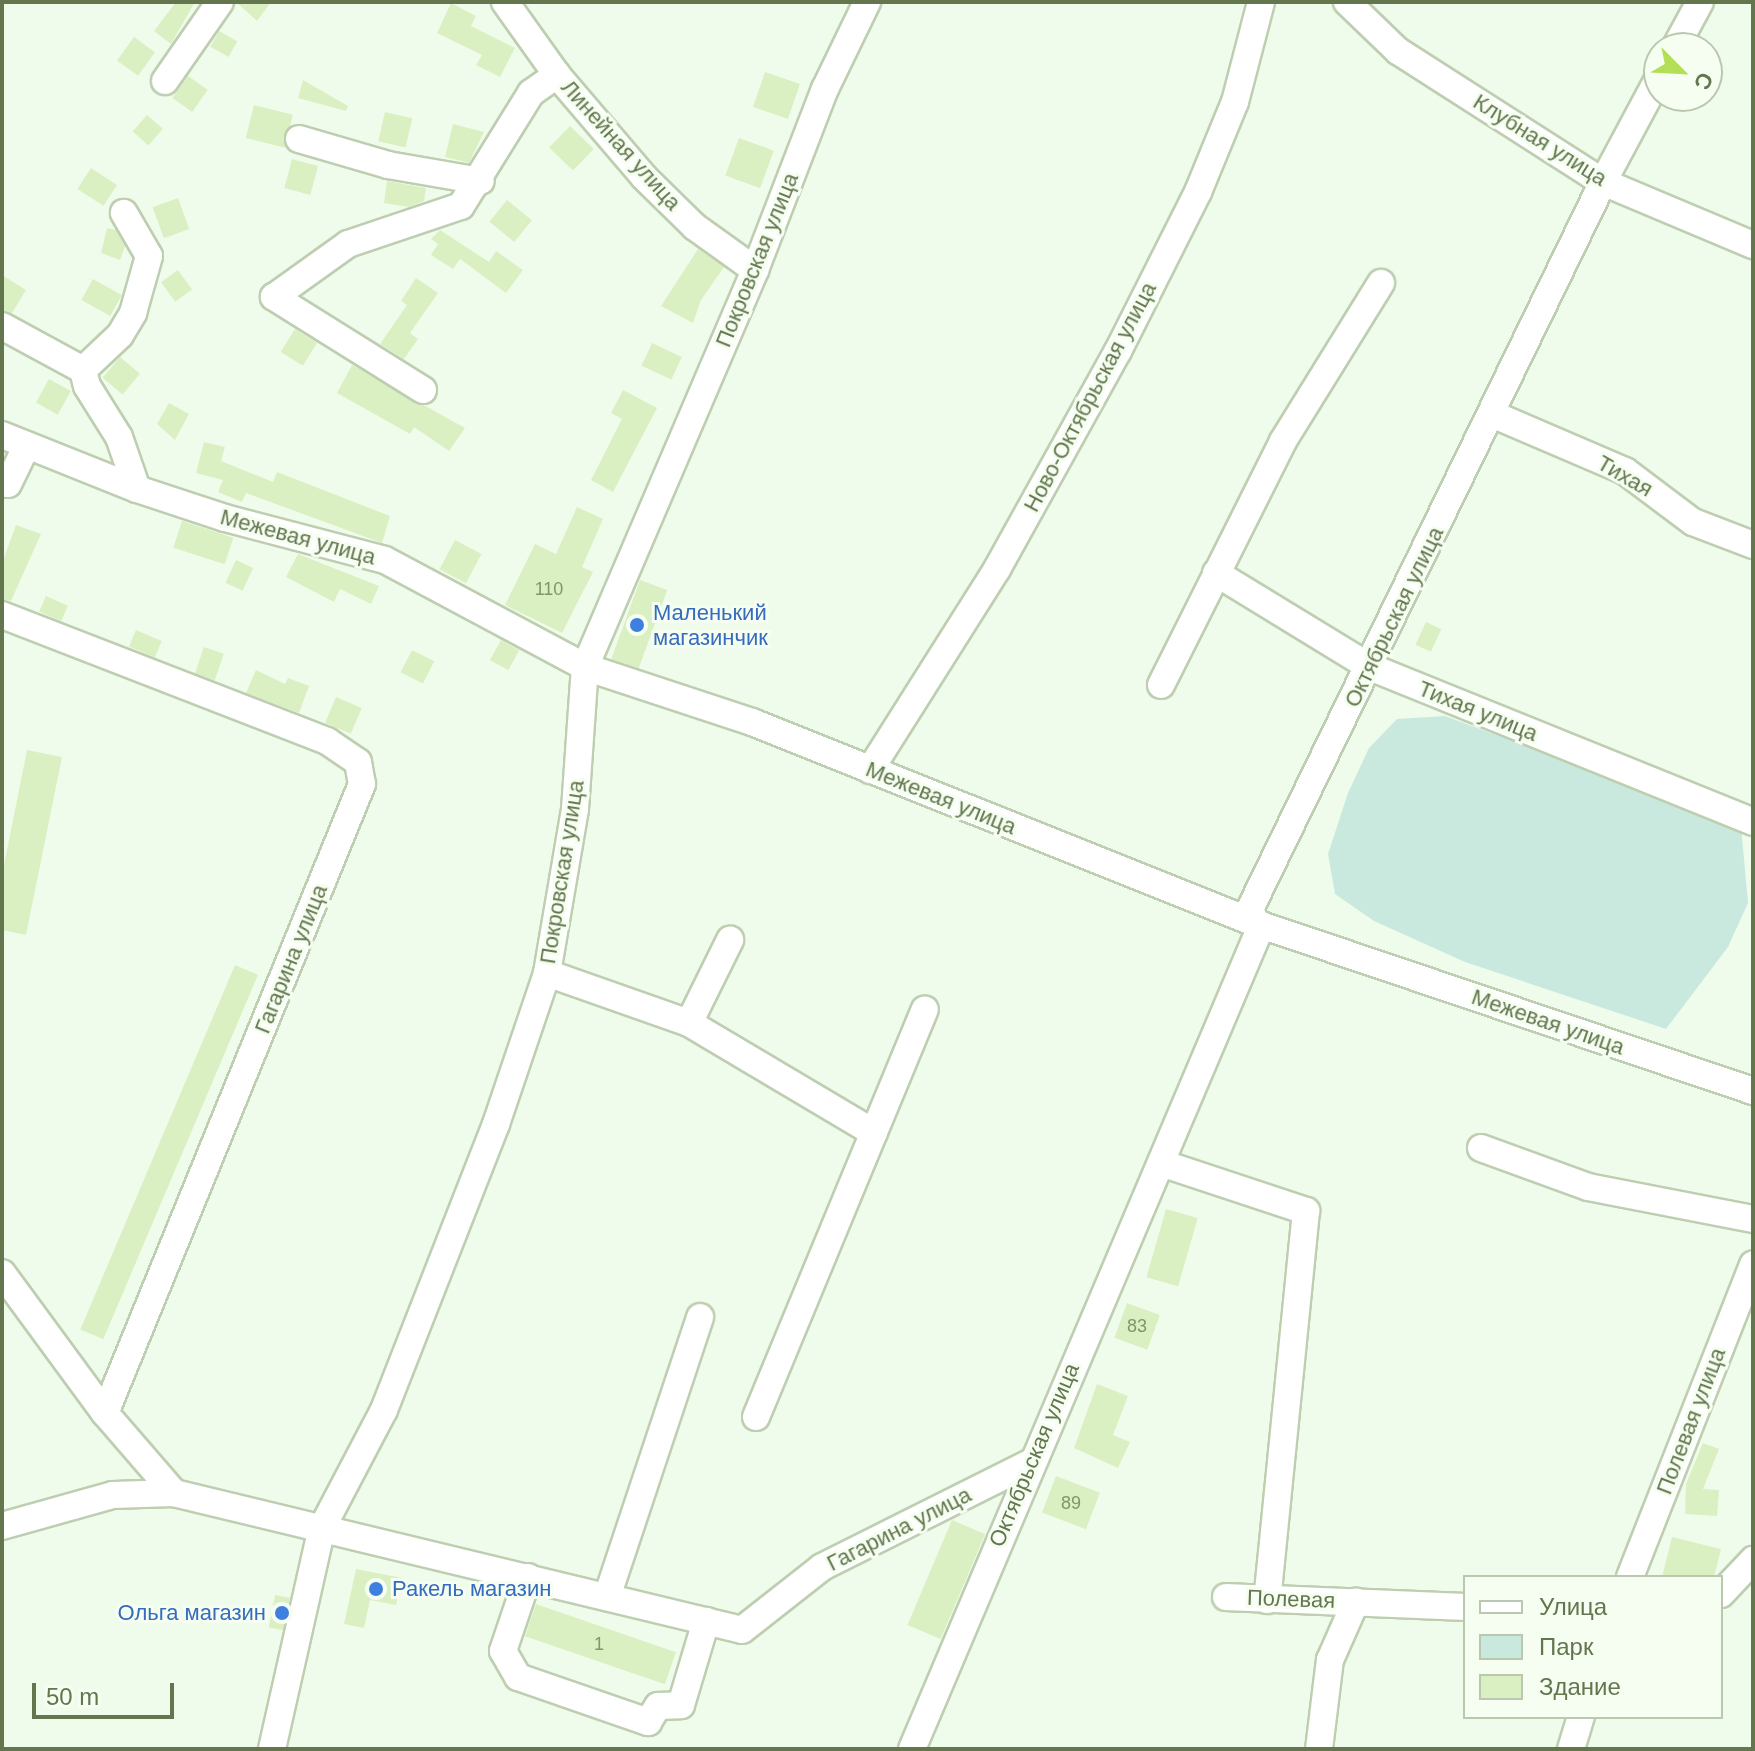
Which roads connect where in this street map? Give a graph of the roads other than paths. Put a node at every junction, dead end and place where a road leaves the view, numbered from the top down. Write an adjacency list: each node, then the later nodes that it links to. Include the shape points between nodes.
1 (220, 2): 9 (street)
2 (505, 2): 8 (street, Линейная улица)
3 (867, 2): 16 (street, Покровская улица, via 825,89)
4 (1261, 2): 32 (street, Ново-Октябрьская улица, via 1235,102 1198,192 1124,338 997,569)
5 (1347, 2): 13 (street, Клубная улица, via 1398,51)
6 (1700, 2): 7 (street)
7 (1684, 32)
8 (557, 75): 12 (street, via 531,93); 16 (street, Линейная улица, via 644,177 695,227)
9 (165, 81)
10 (1643, 107): 13 (street, Октябрьская улица)
11 (299, 139): 12 (street, via 388,165)
12 (481, 181): 20 (street, via 461,206 348,244 274,297)
13 (1603, 182): 15 (street, Клубная улица); 21 (street, Октябрьская улица)
14 (124, 213): 19 (street, via 149,256 133,313 120,335)
15 (1753, 245)
16 (755, 270): 29 (street, Покровская улица)
17 (1381, 283): 27 (street, via 1283,441)
18 (2, 326): 19 (street)
19 (83, 370): 25 (street, via 87,386 119,437)
20 (423, 390)
21 (1492, 414): 26 (street, Тихая, via 1625,471 1693,522); 30 (street, Октябрьская улица)
22 (2, 435): 23 (street, Межевая улица)
23 (27, 445): 24 (street, via 8,484); 25 (street, Межевая улица)
24 (2, 482)
25 (137, 489): 29 (street, Межевая улица, via 385,560)
26 (1753, 545)
27 (1216, 573): 30 (street, Тихая улица); 31 (street)
28 (2, 615): 47 (street, Гагарина улица, via 327,741 358,762 362,784)
29 (585, 667): 32 (street, Межевая улица, via 752,722); 36 (street, Покровская улица, via 575,809)
30 (1370, 667): 33 (street, Тихая улица); 34 (street, Октябрьская улица, via 1250,909)
31 (1161, 685)
32 (870, 770): 34 (street, Межевая улица)
33 (1753, 822)
34 (1255, 923): 39 (street, Межевая улица); 42 (street, Октябрьская улица, via 1259,931)
35 (730, 940): 38 (street)
36 (547, 973): 38 (street); 52 (street, Покровская улица, via 496,1124 384,1410)
37 (925, 1010): 40 (street)
38 (689, 1023): 40 (street)
39 (1753, 1091)
40 (874, 1133): 48 (street)
41 (1481, 1148): 43 (street, via 1588,1187)
42 (1161, 1163): 49 (street, Октябрьская улица); 59 (street, via 1306,1211)
43 (1753, 1219)
44 (1753, 1264): 54 (street, Полевая улица)
45 (2, 1273): 47 (street)
46 (700, 1317): 57 (street)
47 (105, 1413): 50 (street)
48 (756, 1417)
49 (1030, 1463): 62 (street, Гагарина улица, via 822,1567 742,1630); 65 (street, Октябрьская улица)
50 (174, 1493): 51 (street, Гагарина улица, via 113,1495); 52 (street, Гагарина улица)
51 (2, 1526)
52 (322, 1528): 55 (street, Гагарина улица); 64 (street, Покровская улица)
53 (1753, 1560): 56 (street)
54 (1631, 1575)
55 (528, 1577): 57 (street, Гагарина улица); 62 (street, via 503,1651 518,1677 648,1722 658,1706 681,1705)
56 (1723, 1592)
57 (607, 1597): 62 (street, Гагарина улица)
58 (1226, 1597): 59 (street, Полевая)
59 (1267, 1600): 60 (street, Полевая)
60 (1356, 1601): 61 (street, Полевая); 66 (street, Полевая, via 1330,1660)
61 (1463, 1607)
62 (706, 1621)
63 (1580, 1719): 67 (street)
64 (272, 1749)
65 (912, 1749)
66 (1319, 1749)
67 (1571, 1749)

